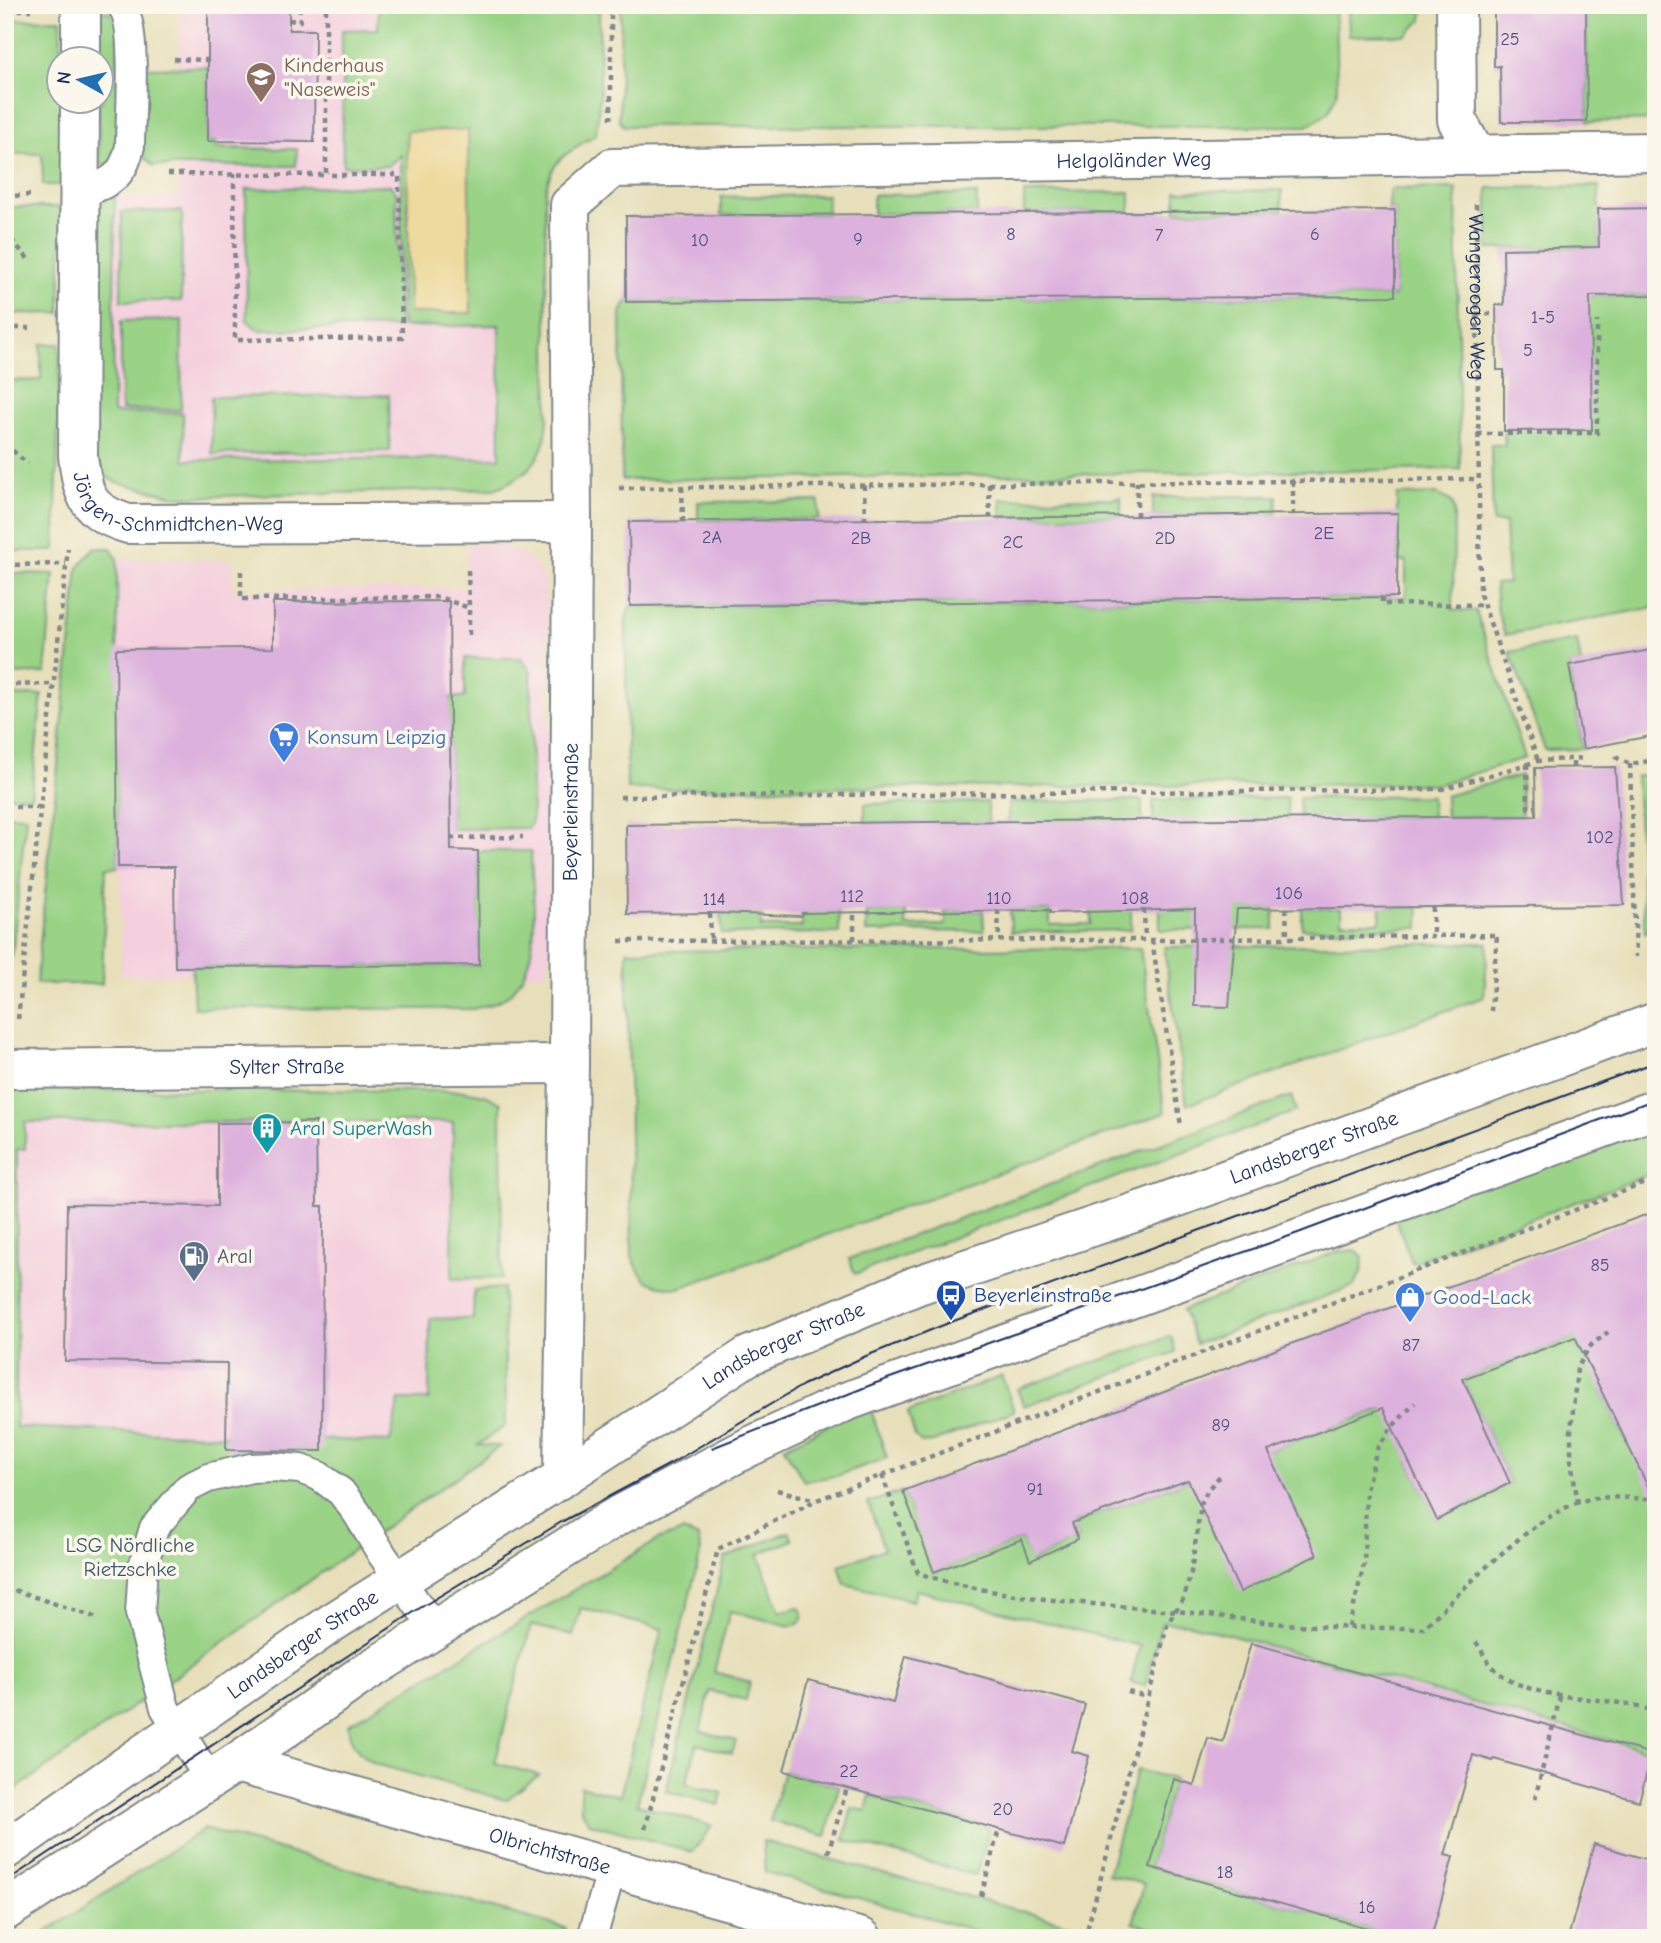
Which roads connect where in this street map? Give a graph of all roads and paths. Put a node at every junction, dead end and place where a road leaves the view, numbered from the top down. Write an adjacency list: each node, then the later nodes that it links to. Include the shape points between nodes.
1 (81, 5): 10 (street)
2 (121, 5): 20 (lane, via 131,32 130,146 126,164)
3 (299, 5): 9 (path, via 300,21)
4 (326, 5): 19 (path)
5 (611, 5): 14 (path)
6 (1456, 5): 16 (street, via 1457,120)
7 (8, 10): 8 (path)
8 (33, 10)
9 (289, 20)
10 (80, 46)
11 (180, 59): 12 (path)
12 (208, 60)
13 (80, 116): 21 (street, Jörgen-Schmidtchen-Weg)
14 (611, 130)
15 (1656, 152): 16 (street, Helgoländer Weg)
16 (1475, 153): 17 (street, Helgoländer Weg); 22 (path, Wangerooger Weg)
17 (612, 168): 38 (street, Beyerleinstraße, via 569,205)
18 (234, 173): 19 (path); 19 (path, via 235,340 402,338 399,175); 20 (path)
19 (326, 175)
20 (114, 177): 21 (lane)
21 (79, 195): 38 (street, Jörgen-Schmidtchen-Weg, via 78,456 82,489 92,506 128,524)
22 (1476, 314): 23 (path); 25 (path, Wangerooger Weg)
23 (1496, 314)
24 (1597, 321): 25 (path, via 1597,433)
25 (1477, 434): 26 (path, Wangerooger Weg)
26 (1478, 479): 27 (path); 44 (path, Wangerooger Weg)
27 (1293, 481): 28 (path); 33 (path)
28 (1138, 482): 29 (path); 34 (path)
29 (989, 484): 30 (path); 35 (path)
30 (864, 485): 31 (path); 36 (path)
31 (682, 487): 32 (path); 37 (path)
32 (614, 488)
33 (1293, 514)
34 (1138, 516)
35 (990, 518)
36 (865, 519)
37 (683, 521)
38 (572, 522): 79 (street, Beyerleinstraße)
39 (69, 542): 40 (path)
40 (66, 564): 41 (path); 46 (path)
41 (5, 565)
42 (242, 566): 45 (path, via 241,599 439,597 469,608)
43 (1382, 597): 44 (path, via 1382,604)
44 (1484, 605): 52 (path, Wangerooger Weg)
45 (470, 635)
46 (53, 684): 47 (path); 58 (path)
47 (5, 685)
48 (1615, 757): 54 (path)
49 (1584, 758): 50 (path)
50 (1573, 759): 52 (path); 55 (path)
51 (1656, 760): 54 (path)
52 (1538, 761): 53 (path)
53 (1527, 764): 56 (path, via 1441,789); 59 (path, via 1528,808)
54 (1630, 764): 76 (path)
55 (1573, 767)
56 (615, 797)
57 (5, 807): 58 (path)
58 (41, 807): 80 (path)
59 (1536, 807)
60 (529, 837): 61 (path)
61 (450, 838)
62 (1433, 907): 68 (path)
63 (1286, 908): 69 (path)
64 (1144, 909): 70 (path)
65 (998, 910): 72 (path)
66 (854, 912): 71 (path)
67 (710, 913): 75 (path)
68 (1433, 936): 69 (path); 77 (path, via 1497,934)
69 (1287, 937): 73 (path)
70 (1145, 939): 72 (path); 73 (path)
71 (854, 940): 72 (path); 75 (path)
72 (999, 940)
73 (1152, 940): 82 (path)
74 (618, 941): 75 (path)
75 (711, 941)
76 (1636, 957)
77 (1491, 1011)
78 (1656, 1022): 88 (street, Landsberger Straße, via 852,1311 748,1356)
79 (569, 1064): 80 (street, Sylter Straße); 88 (street, Beyerleinstraße)
80 (9, 1069)
81 (1656, 1109): 98 (street, via 845,1402 614,1518)
82 (1181, 1126)
83 (1656, 1179): 86 (path)
84 (1608, 1332): 92 (path, via 1589,1347 1577,1369 1571,1461)
85 (1415, 1404): 97 (path, via 1377,1449 1366,1490 1364,1564)
86 (882, 1475): 95 (path, via 918,1573 1017,1597); 111 (path, via 817,1500 718,1549)
87 (1221, 1475): 95 (path, via 1201,1504 1191,1572)
88 (563, 1478): 93 (street, Landsberger Straße)
89 (15, 1497): 91 (path)
90 (1656, 1499): 92 (path, via 1595,1498)
91 (5, 1502)
92 (1578, 1503): 97 (path, via 1536,1526 1423,1629)
93 (400, 1579): 98 (lane); 104 (street, Landsberger Straße); 104 (lane, via 349,1502 319,1476 300,1469 251,1468 188,1488 154,1528 143,1566 140,1613 165,1708)
94 (5, 1587): 96 (path)
95 (1177, 1611): 97 (path); 102 (path, via 1168,1622)
96 (101, 1619)
97 (1349, 1628)
98 (435, 1629): 105 (street)
99 (1476, 1642): 101 (path, via 1491,1665 1509,1678)
100 (1128, 1692): 102 (path)
101 (1560, 1696): 103 (path); 107 (path)
102 (1147, 1697): 116 (path)
103 (1656, 1711)
104 (178, 1730): 105 (lane); 109 (street, Landsberger Straße)
105 (222, 1771): 111 (street, Olbrichtstraße); 113 (street)
106 (847, 1788): 110 (path)
107 (1535, 1799)
108 (999, 1829): 112 (path)
109 (5, 1850)
110 (828, 1853)
111 (623, 1871): 114 (lane); 115 (street, Olbrichtstraße)
112 (981, 1896)
113 (5, 1911)
114 (592, 1938)
115 (862, 1938)
116 (1085, 1938)

